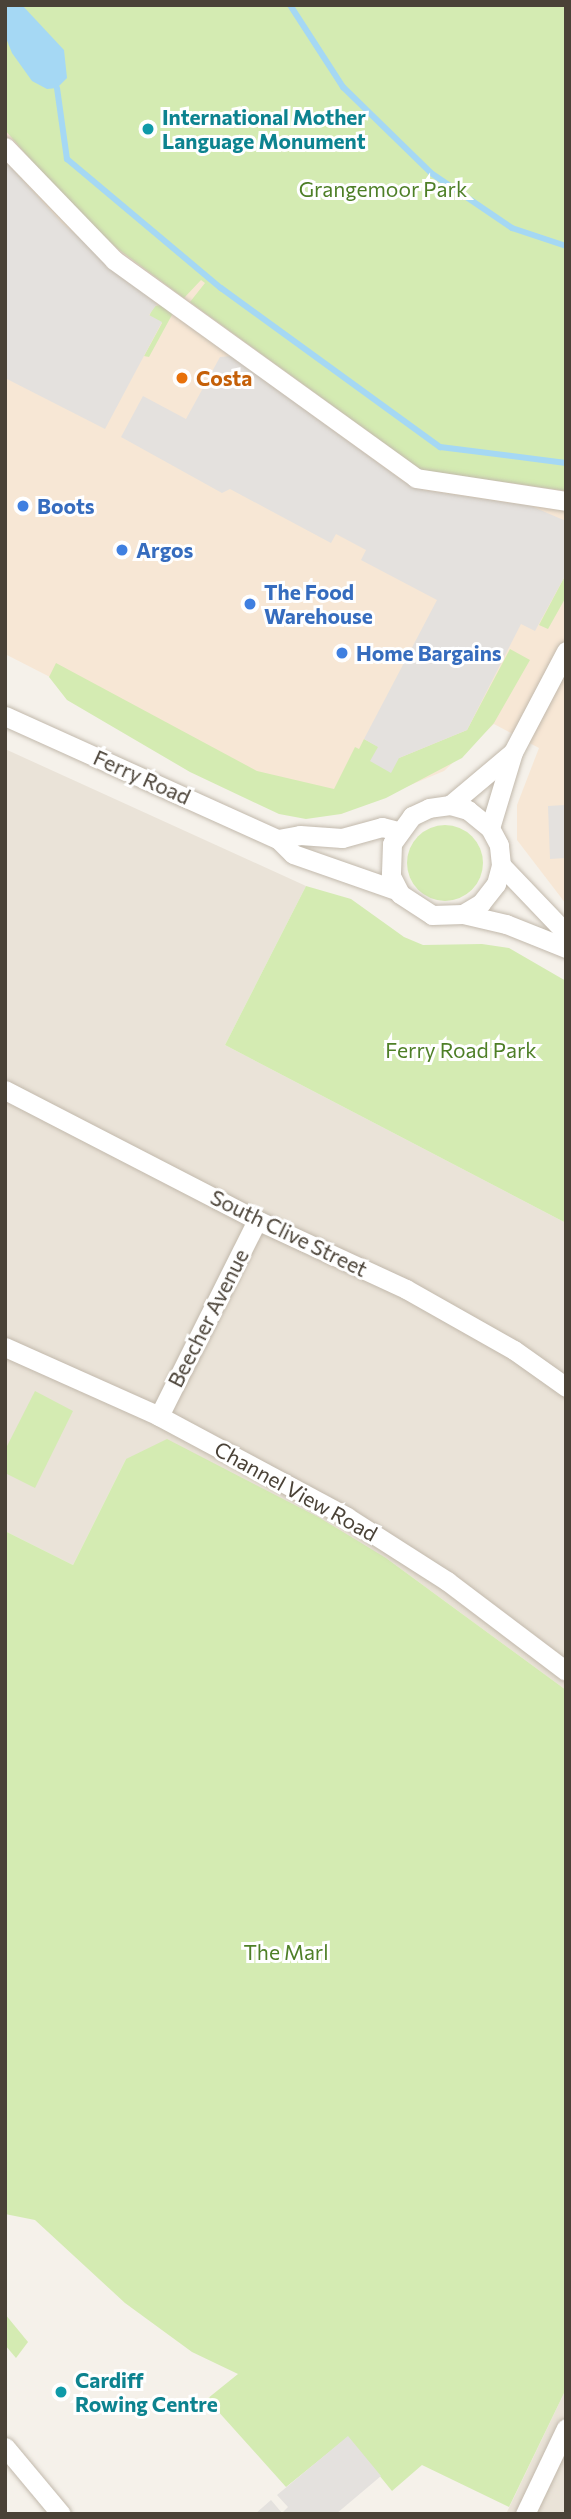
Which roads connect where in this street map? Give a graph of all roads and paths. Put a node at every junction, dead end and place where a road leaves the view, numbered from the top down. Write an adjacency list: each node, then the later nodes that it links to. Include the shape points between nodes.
1 (5, 147): 2 (street, via 114,260 416,478)
2 (566, 501)
3 (566, 651): 5 (street)
4 (5, 716): 9 (street, Ferry Road)
5 (513, 752): 6 (street); 7 (street)
6 (450, 805): 7 (street, via 468,810); 8 (street, via 420,812)
7 (490, 828): 10 (street)
8 (398, 831): 9 (street, Ferry Road, via 382,827 342,838 300,835); 11 (street, via 389,863)
9 (278, 839): 11 (street, Ferry Road, via 293,853)
10 (501, 865): 12 (street, via 496,884 481,904); 13 (street)
11 (397, 890): 12 (street, Ferry Road, via 414,907 432,915)
12 (463, 914): 14 (street, Ferry Road, via 515,927)
13 (566, 933)
14 (566, 948)
15 (5, 1090): 16 (street, South Clive Street)
16 (257, 1220): 18 (street, South Clive Street, via 406,1289 514,1350); 19 (street, Beecher Avenue)
17 (5, 1347): 19 (street, Channel View Road)
18 (566, 1387)
19 (159, 1416): 20 (street, Channel View Road, via 308,1494 394,1546)
20 (566, 1671)
21 (566, 2428): 24 (street)
22 (5, 2446): 23 (street)
23 (61, 2514)
24 (526, 2514)

